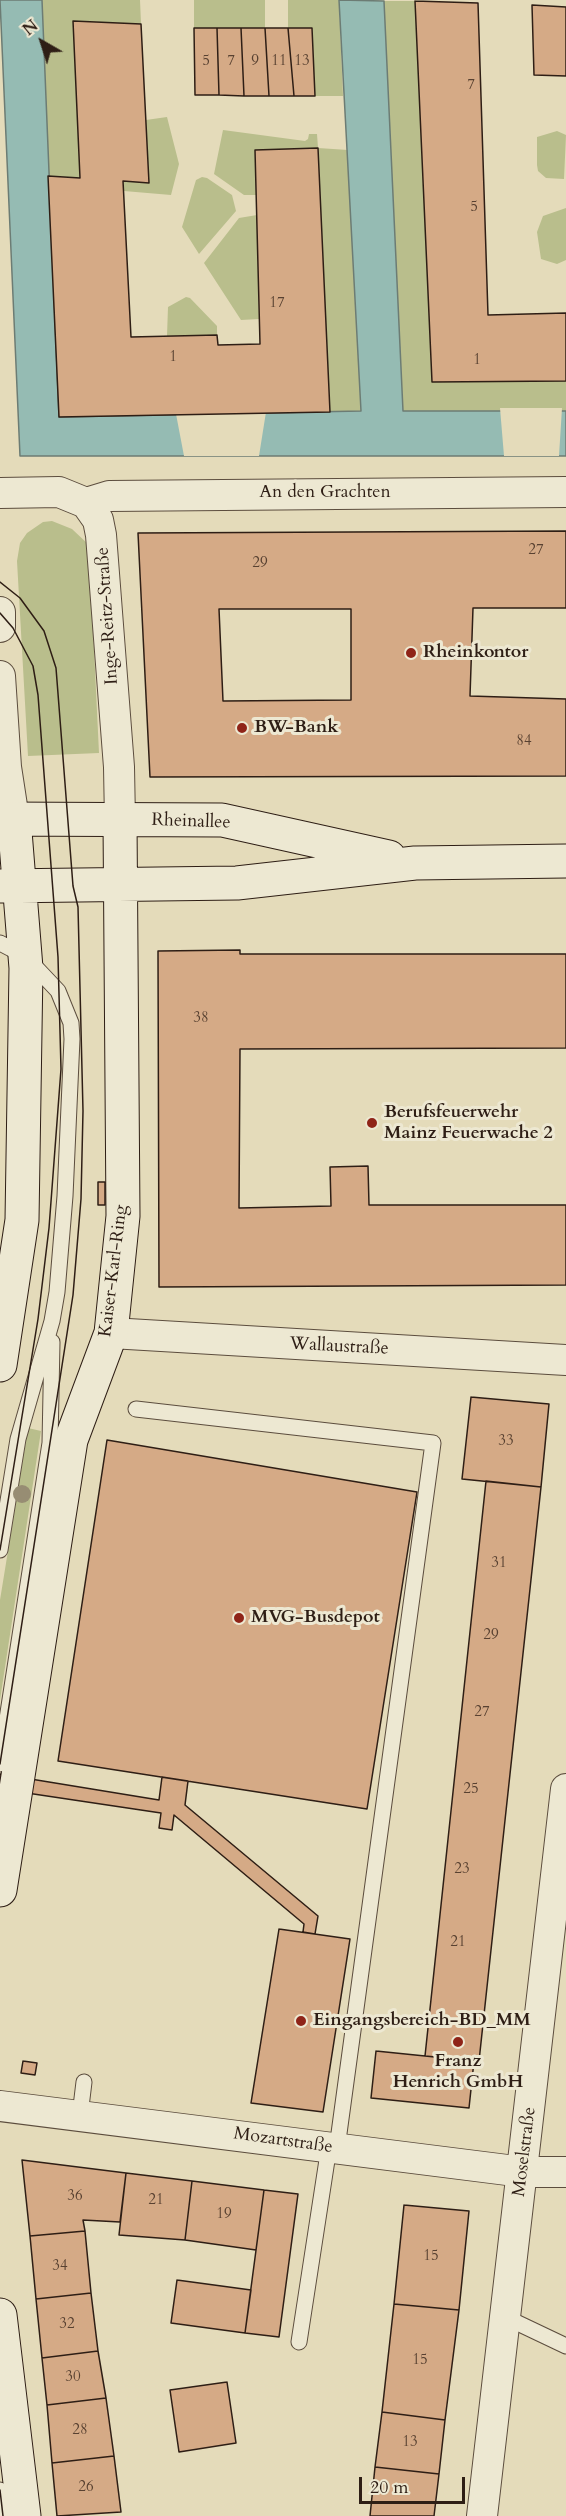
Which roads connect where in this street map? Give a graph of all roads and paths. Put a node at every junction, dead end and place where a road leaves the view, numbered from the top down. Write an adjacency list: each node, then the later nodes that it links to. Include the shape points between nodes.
1 (566, 492): 3 (street, An den Grachten, via 109,496)
2 (0, 493): 3 (street, via 59,492)
3 (86, 503): 8 (street, Inge-Reitz-Straße, via 98,520 101,535)
4 (0, 612): 5 (street)
5 (0, 627)
6 (0, 676): 7 (street)
7 (7, 819): 8 (street, Rheinallee); 12 (street)
8 (120, 821): 10 (street, Rheinallee, via 222,820); 11 (street, Kaiser-Karl-Ring)
9 (566, 861): 10 (street, Rheinallee)
10 (415, 863): 11 (street, Rheinallee, via 237,883)
11 (122, 885): 12 (street, Rheinallee); 15 (street, Kaiser-Karl-Ring, via 123,1216)
12 (10, 886): 13 (street)
13 (12, 950): 14 (lane, via 58,992 71,1023 65,1196); 17 (street, via 22,1220)
14 (52, 1322): 19 (lane, via 18,1439); 20 (lane, via 50,1443)
15 (111, 1333): 16 (street, Wallaustraße); 22 (street, Kaiser-Karl-Ring, via 71,1440)
16 (566, 1360)
17 (0, 1365)
18 (136, 1409): 26 (lane, via 433,1443)
19 (0, 1550)
20 (0, 1764)
21 (566, 1792): 27 (street, Moselstraße)
22 (0, 1890)
23 (84, 2082): 25 (lane)
24 (0, 2106): 25 (street, Mozartstraße)
25 (80, 2115): 26 (street, Mozartstraße)
26 (333, 2147): 27 (street, Mozartstraße); 31 (lane)
27 (523, 2172): 28 (street, Mozartstraße); 30 (street, Moselstraße)
28 (566, 2172)
29 (0, 2316): 35 (street)
30 (506, 2317): 32 (lane); 36 (street, Moselstraße)
31 (299, 2342)
32 (566, 2346)
33 (0, 2490): 34 (lane)
34 (3, 2516)
35 (24, 2516)
36 (482, 2516)

